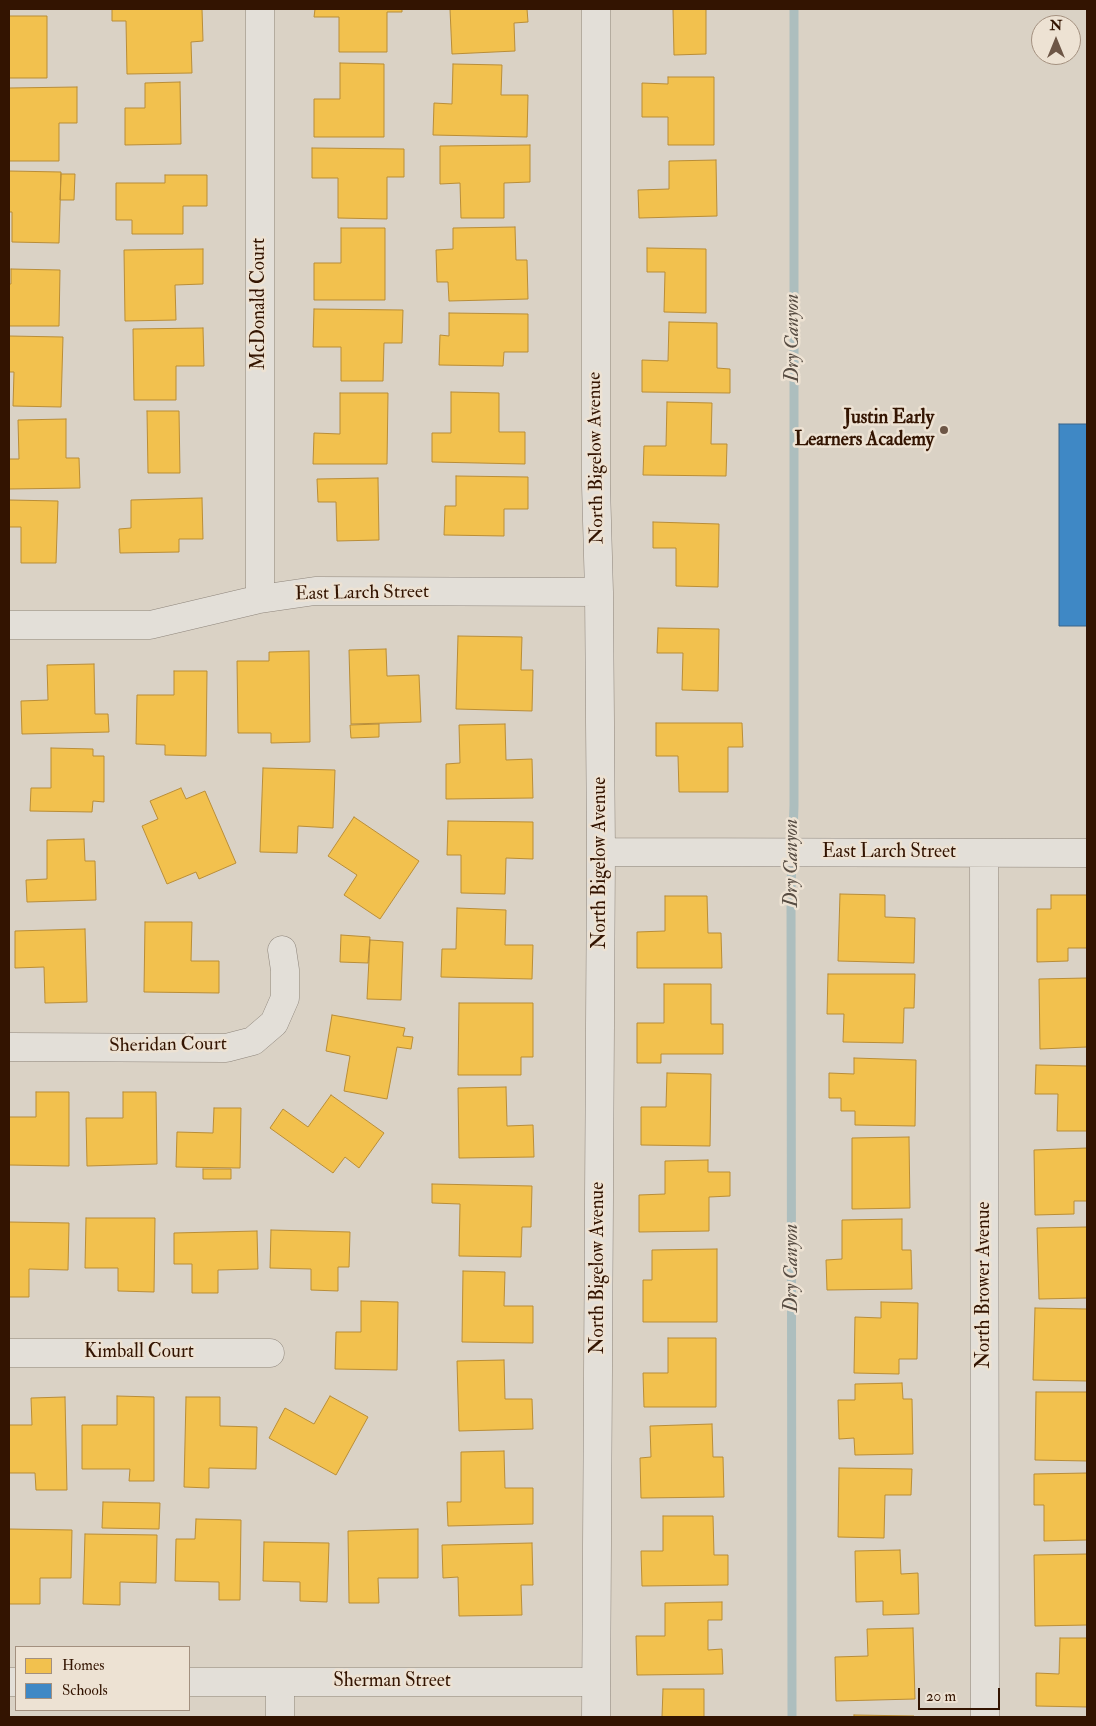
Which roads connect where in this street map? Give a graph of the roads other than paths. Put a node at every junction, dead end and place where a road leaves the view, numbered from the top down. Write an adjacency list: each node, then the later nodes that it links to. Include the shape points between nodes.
1 (260, 9): 4 (street, McDonald Court)
2 (596, 9): 3 (street, North Bigelow Avenue, via 596,485)
3 (600, 592): 4 (street, East Larch Street, via 315,592); 6 (street, North Bigelow Avenue)
4 (260, 599): 5 (street, East Larch Street, via 150,625)
5 (9, 625)
6 (601, 852): 7 (street, East Larch Street); 15 (street, North Bigelow Avenue)
7 (984, 853): 8 (street, East Larch Street); 18 (street, North Brower Avenue)
8 (1087, 854)
9 (282, 950): 10 (street, Sheridan Court, via 286,998 274,1023 253,1041 226,1048)
10 (9, 1047)
11 (9, 1353): 12 (street, Kimball Court)
12 (270, 1353)
13 (190, 1682): 14 (street, Sherman Street)
14 (280, 1682): 15 (street, Sherman Street); 16 (street)
15 (596, 1682): 17 (street, North Bigelow Avenue)
16 (280, 1717)
17 (596, 1717)
18 (985, 1717)

